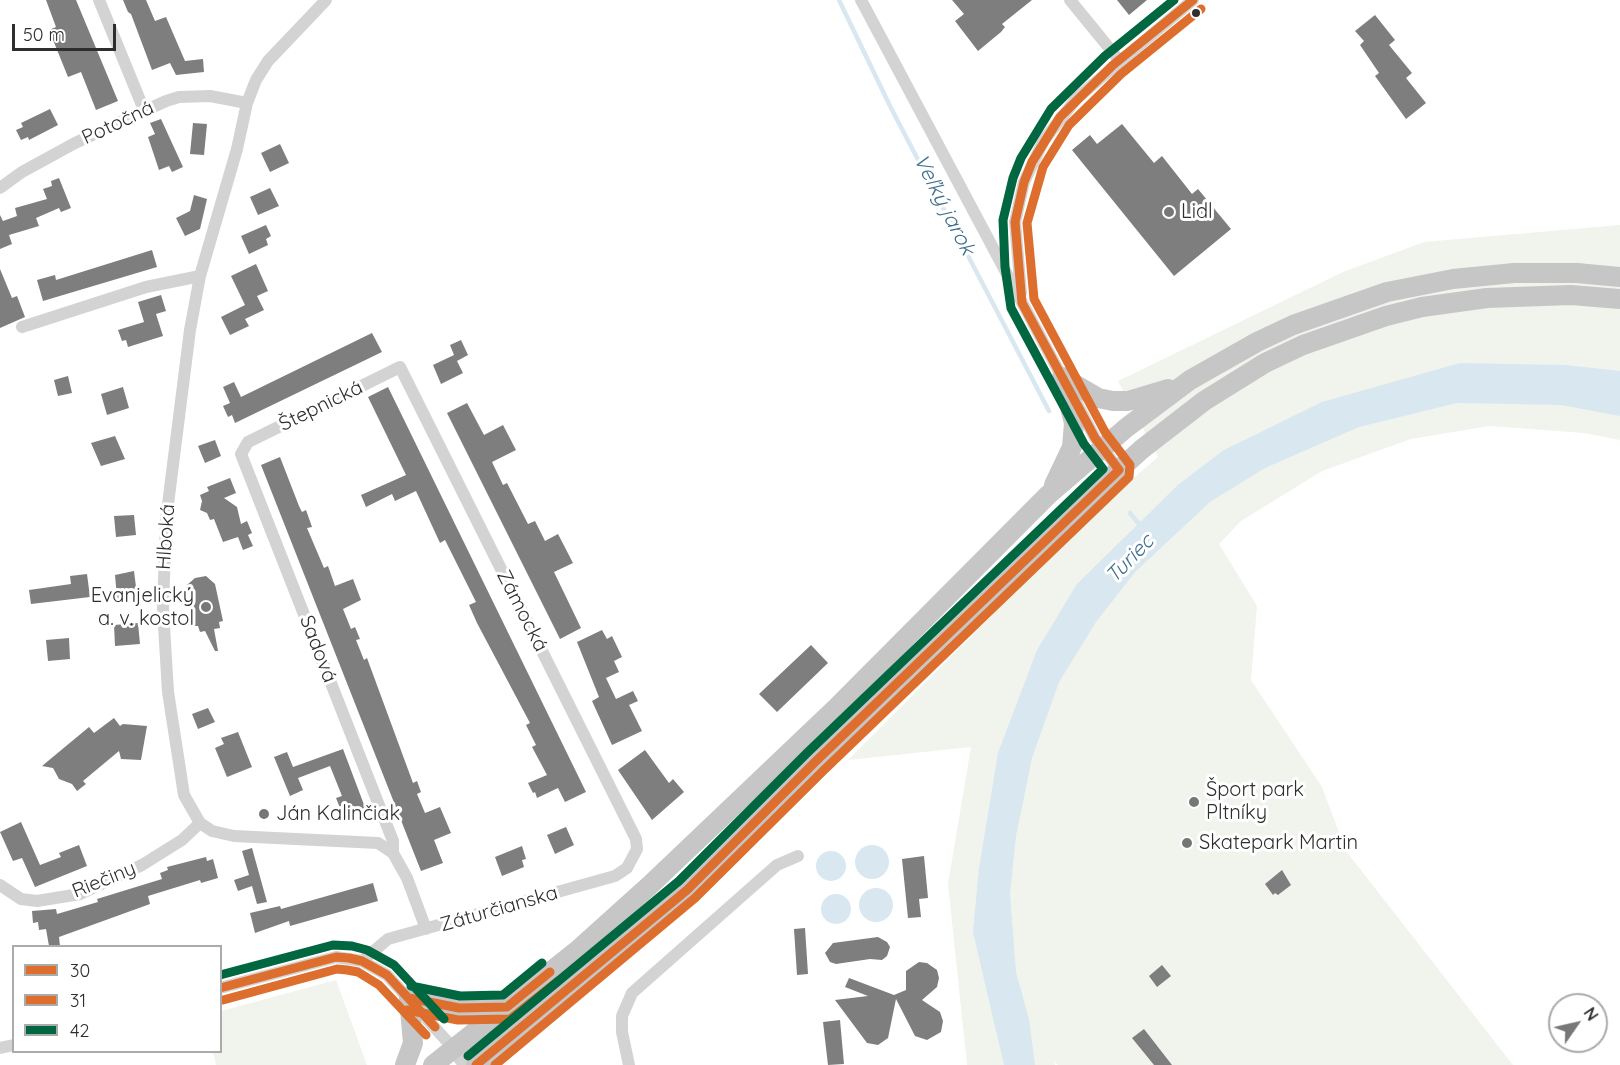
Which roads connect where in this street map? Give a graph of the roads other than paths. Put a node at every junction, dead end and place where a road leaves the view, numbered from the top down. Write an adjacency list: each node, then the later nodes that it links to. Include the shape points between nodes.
1 (99, 0): 8 (street)
2 (326, 0): 7 (street, Hlboká, via 268,61)
3 (861, 0): 13 (street)
4 (1070, 0): 6 (street)
5 (1193, 0): 6 (street)
6 (1119, 60): 13 (street, via 1060,117 1024,182 1015,222)
7 (247, 103): 8 (street, Potočná, via 210,96 179,97); 10 (street, Hlboká)
8 (144, 110): 9 (street, Potočná, via 75,143)
9 (0, 188)
10 (200, 276): 14 (street, via 146,287); 22 (street, Hlboká, via 172,464 163,576 168,692 179,773 184,795)
11 (1620, 277): 17 (main road, via 1514,273 1453,279 1387,292 1293,325)
12 (1620, 299): 20 (main road, via 1571,295 1487,298 1422,307 1346,328 1275,358 1233,383 1177,421)
13 (1022, 303): 16 (street)
14 (22, 327)
15 (400, 367): 18 (street, Štepnická); 25 (street, Zámocká, via 636,839)
16 (1062, 377): 17 (main road, via 1098,398 1128,401); 19 (street); 21 (main road, via 1072,406 1072,447)
17 (1190, 380): 19 (main road)
18 (244, 446): 23 (street, Sadová, via 241,454 393,841)
19 (1103, 448): 20 (street); 21 (main road)
20 (1119, 470): 32 (main road, via 687,890)
21 (1048, 495): 31 (main road, via 835,709 649,886)
22 (200, 823): 23 (street, via 212,831 234,836 366,841 378,843); 26 (street, Riečiny, via 182,840 142,865 80,894 37,901 21,899)
23 (393, 853): 27 (street)
24 (798, 856): 38 (street, via 777,865 632,993 622,1016)
25 (635, 857): 27 (street, Záturčianska, via 615,876)
26 (0, 885)
27 (426, 929): 28 (street, Záturčianska, via 388,939)
28 (362, 961): 29 (street, via 336,957); 30 (street, via 387,975)
29 (222, 987)
30 (409, 998): 31 (main road, via 459,1008); 33 (street); 34 (main road, via 412,1043)
31 (507, 1007): 33 (main road)
32 (507, 1041): 36 (main road); 37 (main road)
33 (460, 1057): 35 (main road)
34 (405, 1065)
35 (433, 1065)
36 (476, 1065)
37 (503, 1065)
38 (629, 1065)

